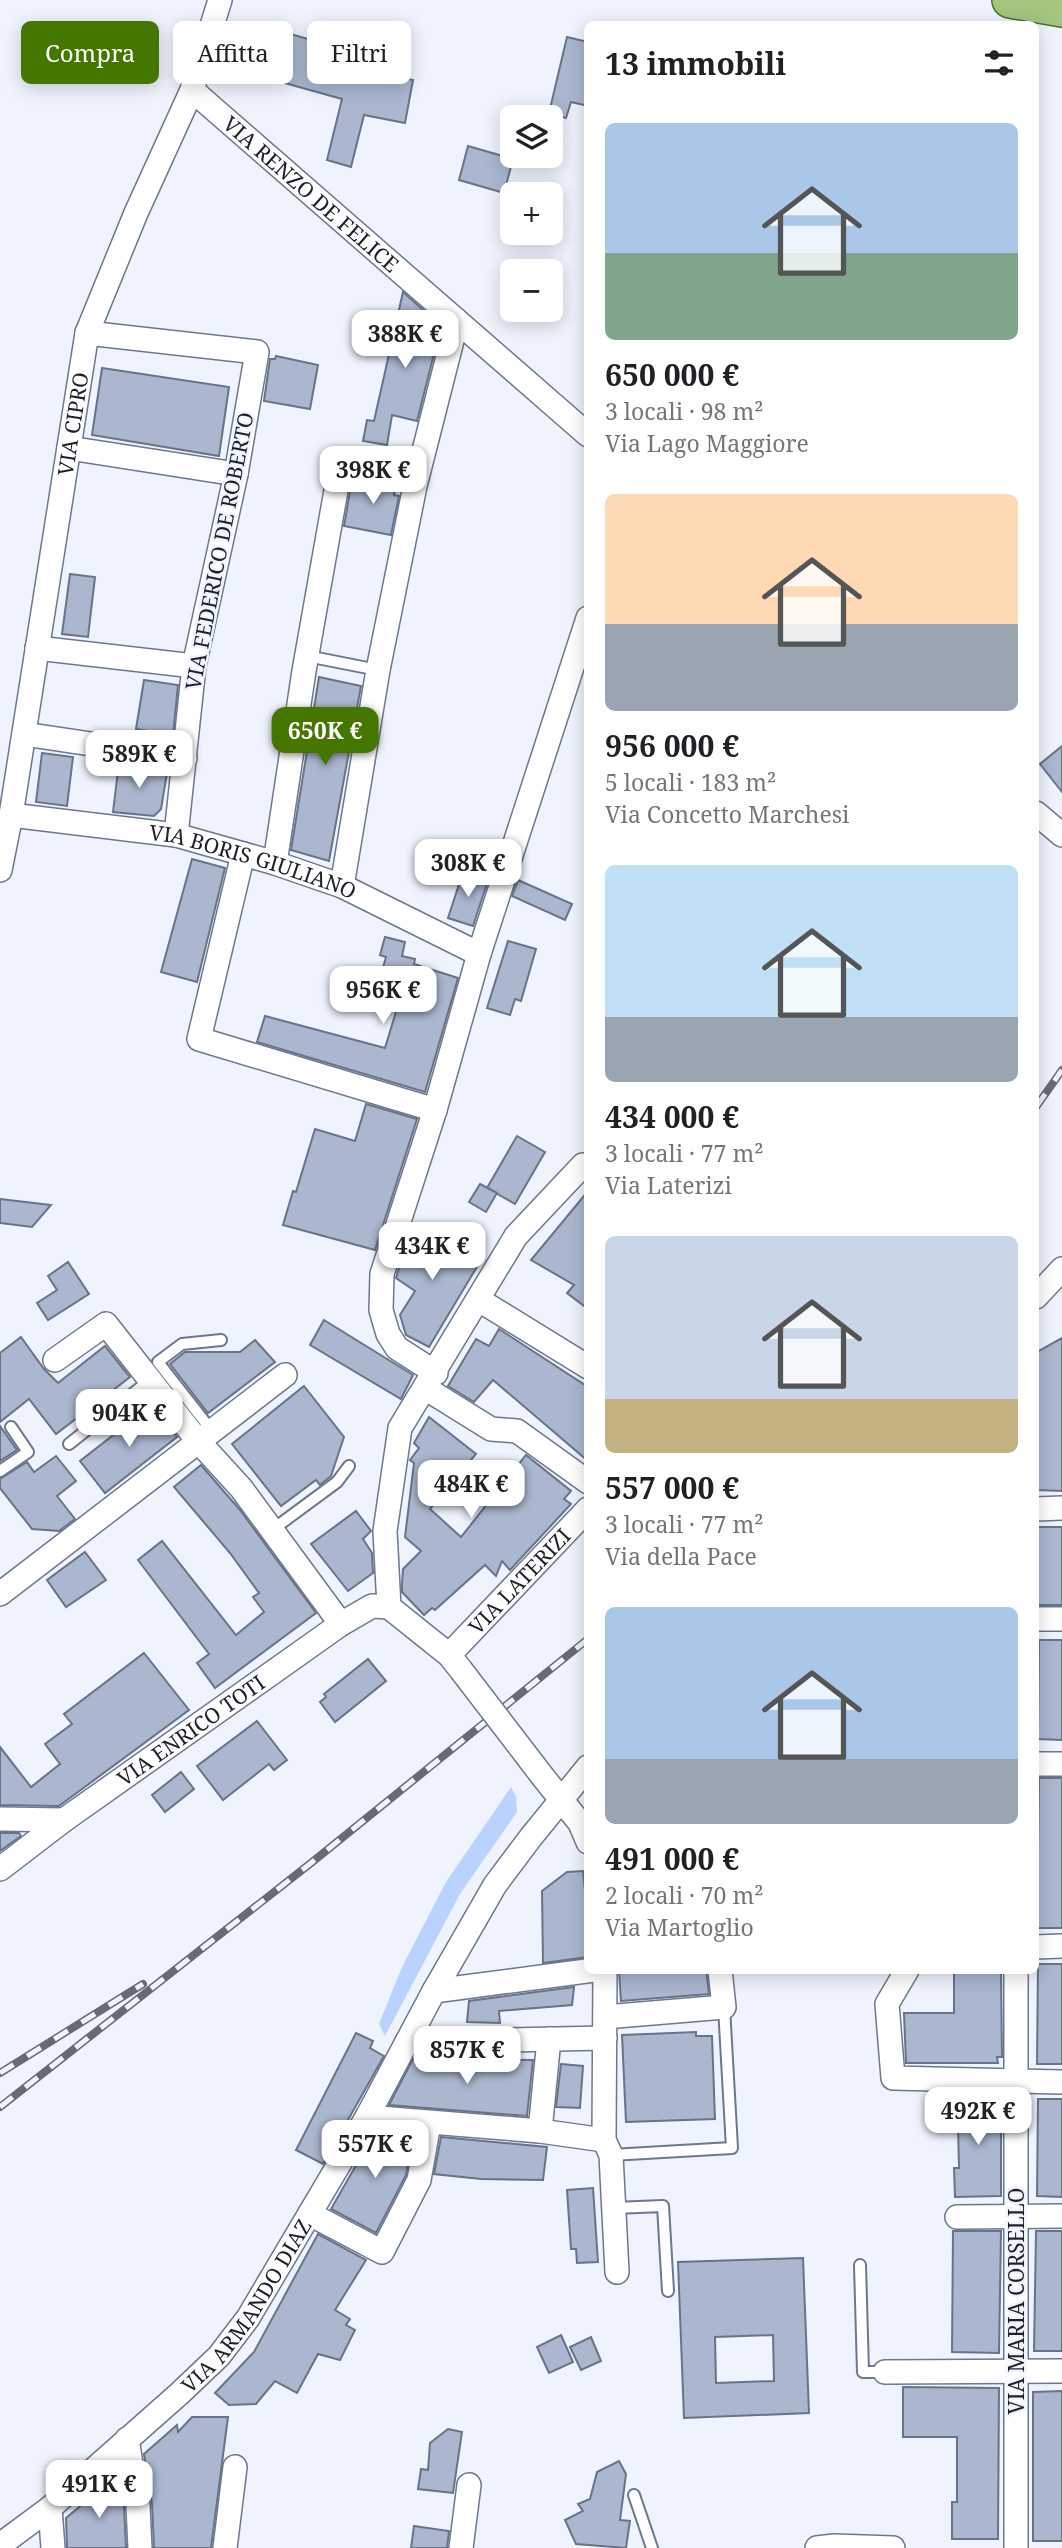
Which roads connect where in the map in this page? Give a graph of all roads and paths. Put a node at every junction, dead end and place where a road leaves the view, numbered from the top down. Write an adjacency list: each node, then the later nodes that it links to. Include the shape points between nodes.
1 (220, 0): 4 (street, VIA CIPRO)
2 (1010, 0): 3 (main road)
3 (1062, 9)
4 (192, 90): 5 (street, VIA RENZO DE FELICE); 6 (street, VIA CIPRO)
5 (457, 321): 7 (street, VIA RENZO DE FELICE); 15 (street, via 415,486)
6 (87, 333): 8 (street, VIA CIPRO); 10 (street, VIA FEDERICO DE ROBERTO, via 257,352)
7 (584, 432)
8 (69, 449): 10 (street); 12 (street, VIA CIPRO)
9 (340, 468): 13 (street)
10 (236, 474): 14 (street, VIA FEDERICO DE ROBERTO)
11 (584, 630): 26 (street)
12 (37, 648): 14 (street); 16 (street, VIA CIPRO)
13 (307, 656): 15 (lane); 23 (street)
14 (194, 666): 17 (street, VIA FEDERICO DE ROBERTO)
15 (378, 670): 25 (street)
16 (24, 734): 17 (street); 18 (street, VIA CIPRO)
17 (184, 758): 20 (street, VIA FEDERICO DE ROBERTO)
18 (11, 815): 20 (street, VIA BORIS GIULIANO); 24 (street, VIA CIPRO)
19 (1039, 816): 21 (street)
20 (176, 835): 22 (street, VIA BORIS GIULIANO)
21 (1062, 835)
22 (243, 854): 23 (street, VIA BORIS GIULIANO); 27 (street, via 199,1039)
23 (275, 863): 25 (street, VIA BORIS GIULIANO)
24 (0, 870)
25 (342, 886): 26 (street, VIA BORIS GIULIANO)
26 (479, 954): 27 (street)
27 (435, 1110): 37 (street, via 382,1274 381,1310 397,1348)
28 (583, 1165): 31 (street, via 516,1236)
29 (1062, 1269): 30 (street)
30 (1039, 1294)
31 (479, 1300): 34 (street); 37 (street)
32 (221, 1340): 39 (lane, via 182,1344 158,1362)
33 (55, 1360): 36 (street, via 106,1324)
34 (584, 1365)
35 (285, 1375): 39 (street)
36 (150, 1380): 39 (street); 40 (lane)
37 (430, 1380): 43 (street, via 491,1429 517,1431); 49 (street, via 400,1429 385,1531)
38 (11, 1427): 42 (lane, via 28,1452)
39 (205, 1436): 47 (street); 48 (street)
40 (69, 1444)
41 (348, 1466): 47 (lane, via 337,1482)
42 (0, 1471)
43 (584, 1479)
44 (1062, 1508): 45 (street)
45 (1039, 1509)
46 (584, 1514): 53 (street, VIA LATERIZI)
47 (272, 1530): 52 (street)
48 (0, 1594)
49 (389, 1607): 52 (street, VIA ENRICO TOTI, via 372,1606); 53 (street)
50 (1039, 1619): 51 (street)
51 (1062, 1619)
52 (341, 1624): 59 (street, VIA ENRICO TOTI)
53 (455, 1662): 57 (street, bridge)
54 (1039, 1764): 55 (street)
55 (1062, 1764)
56 (584, 1772): 57 (street, VIA ARMANDO DIAZ)
57 (563, 1801): 60 (street); 69 (street, VIA ARMANDO DIAZ, via 495,1885)
58 (0, 1819): 59 (street)
59 (64, 1820): 61 (street, VIA ENRICO TOTI)
60 (584, 1832)
61 (0, 1869)
62 (1039, 1947): 63 (street)
63 (1062, 1947)
64 (584, 1971): 69 (street)
65 (605, 1974): 71 (street)
66 (720, 1974): 70 (street)
67 (905, 1974): 74 (street, via 887,2004 893,2078)
68 (1016, 1974): 74 (street, VIA MARIA CORSELLO)
69 (433, 1991): 73 (street, VIA ARMANDO DIAZ)
70 (724, 2007): 71 (street); 79 (lane, via 732,2148)
71 (605, 2027): 72 (street); 79 (street)
72 (548, 2039): 73 (street); 78 (street)
73 (407, 2042): 76 (street, VIA ARMANDO DIAZ)
74 (1016, 2081): 75 (street); 82 (street, VIA MARIA CORSELLO)
75 (1062, 2082)
76 (367, 2117): 77 (street); 81 (street, VIA ARMANDO DIAZ)
77 (429, 2123): 78 (street); 81 (street, via 419,2180 382,2252)
78 (540, 2131): 79 (street)
79 (607, 2147): 80 (street)
80 (614, 2208): 86 (street); 87 (lane, via 663,2206)
81 (310, 2214): 91 (street, VIA ARMANDO DIAZ, via 248,2318 219,2356)
82 (1016, 2216): 83 (street); 84 (street); 90 (street, VIA MARIA CORSELLO)
83 (1062, 2216)
84 (957, 2217)
85 (860, 2265): 89 (lane, via 863,2372)
86 (617, 2272)
87 (668, 2291)
88 (1062, 2371): 90 (street)
89 (885, 2372): 90 (street)
90 (1016, 2372): 104 (street, VIA MARIA CORSELLO)
91 (127, 2439): 95 (street, VIA ARMANDO DIAZ); 99 (street)
92 (234, 2467): 100 (street)
93 (469, 2485): 101 (street)
94 (634, 2495): 102 (lane)
95 (50, 2508): 96 (street, VIA ARMANDO DIAZ); 98 (street)
96 (0, 2545)
97 (825, 2547): 103 (street)
98 (53, 2548)
99 (140, 2548)
100 (225, 2548)
101 (461, 2548)
102 (652, 2548)
103 (891, 2548)
104 (1016, 2548)

